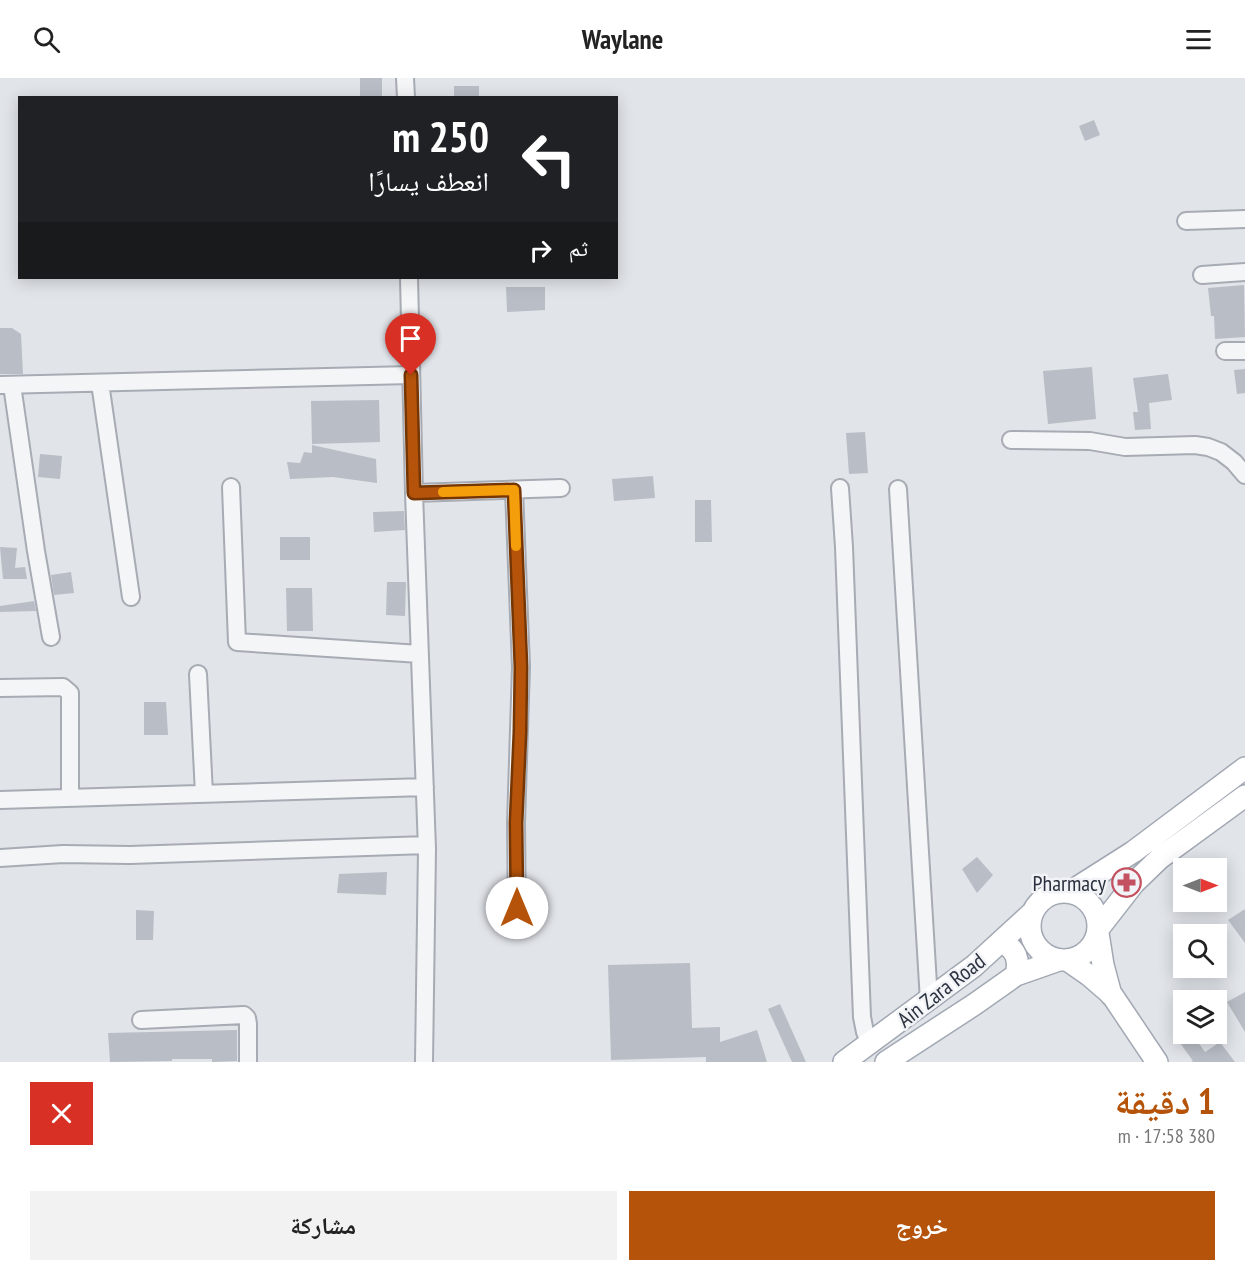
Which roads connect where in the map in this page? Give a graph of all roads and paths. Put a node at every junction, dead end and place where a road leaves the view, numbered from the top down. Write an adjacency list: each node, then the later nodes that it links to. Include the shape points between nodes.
1 (405, 78): 2 (street)
2 (406, 96)
3 (1245, 219): 4 (street)
4 (1186, 221)
5 (1245, 272): 6 (street)
6 (1202, 275)
7 (409, 279): 10 (street)
8 (1225, 351): 9 (street)
9 (1245, 351)
10 (411, 375): 11 (street); 20 (street)
11 (100, 382): 12 (street); 21 (street)
12 (6, 385): 22 (street)
13 (1011, 440): 14 (street, via 1090,441 1125,447 1195,445 1221,452)
14 (1245, 475)
15 (231, 487): 23 (street, via 237,642)
16 (561, 488): 19 (street)
17 (840, 488): 46 (street, via 862,1017)
18 (898, 489): 44 (street)
19 (514, 490): 20 (street); 38 (street, via 521,667)
20 (414, 493): 23 (street)
21 (131, 597)
22 (51, 637)
23 (420, 654): 27 (street)
24 (198, 674): 28 (street)
25 (0, 688): 30 (street, via 63,687 70,693)
26 (1245, 768): 34 (main road)
27 (425, 787): 28 (street); 32 (street)
28 (204, 794): 30 (street)
29 (1245, 796): 36 (main road, via 1160,858)
30 (70, 798): 31 (street)
31 (0, 800)
32 (427, 845): 33 (street); 48 (street)
33 (0, 858)
34 (1103, 872): 35 (main road); 36 (main road, via 1102,882 1108,891)
35 (1070, 892): 37 (main road, via 1048,896); 39 (main road, via 1091,905)
36 (1123, 896): 39 (main road)
37 (1033, 912): 40 (main road, Ain Zara Road); 41 (main road, via 1030,927 1034,942 1044,954)
38 (517, 923)
39 (1098, 931): 41 (main road, via 1087,952); 43 (main road)
40 (1002, 942): 42 (main road, via 1015,952); 44 (main road, Ain Zara Road)
41 (1063, 960): 42 (main road, Ain Zara Road); 43 (main road)
42 (1016, 975): 50 (main road, Ain Zara Road)
43 (1112, 995): 51 (main road)
44 (929, 1001): 46 (main road, Ain Zara Road)
45 (141, 1020): 47 (street, via 244,1015 248,1018)
46 (870, 1044): 49 (main road, Ain Zara Road)
47 (248, 1062)
48 (424, 1062)
49 (844, 1062)
50 (886, 1062)
51 (1157, 1062)

